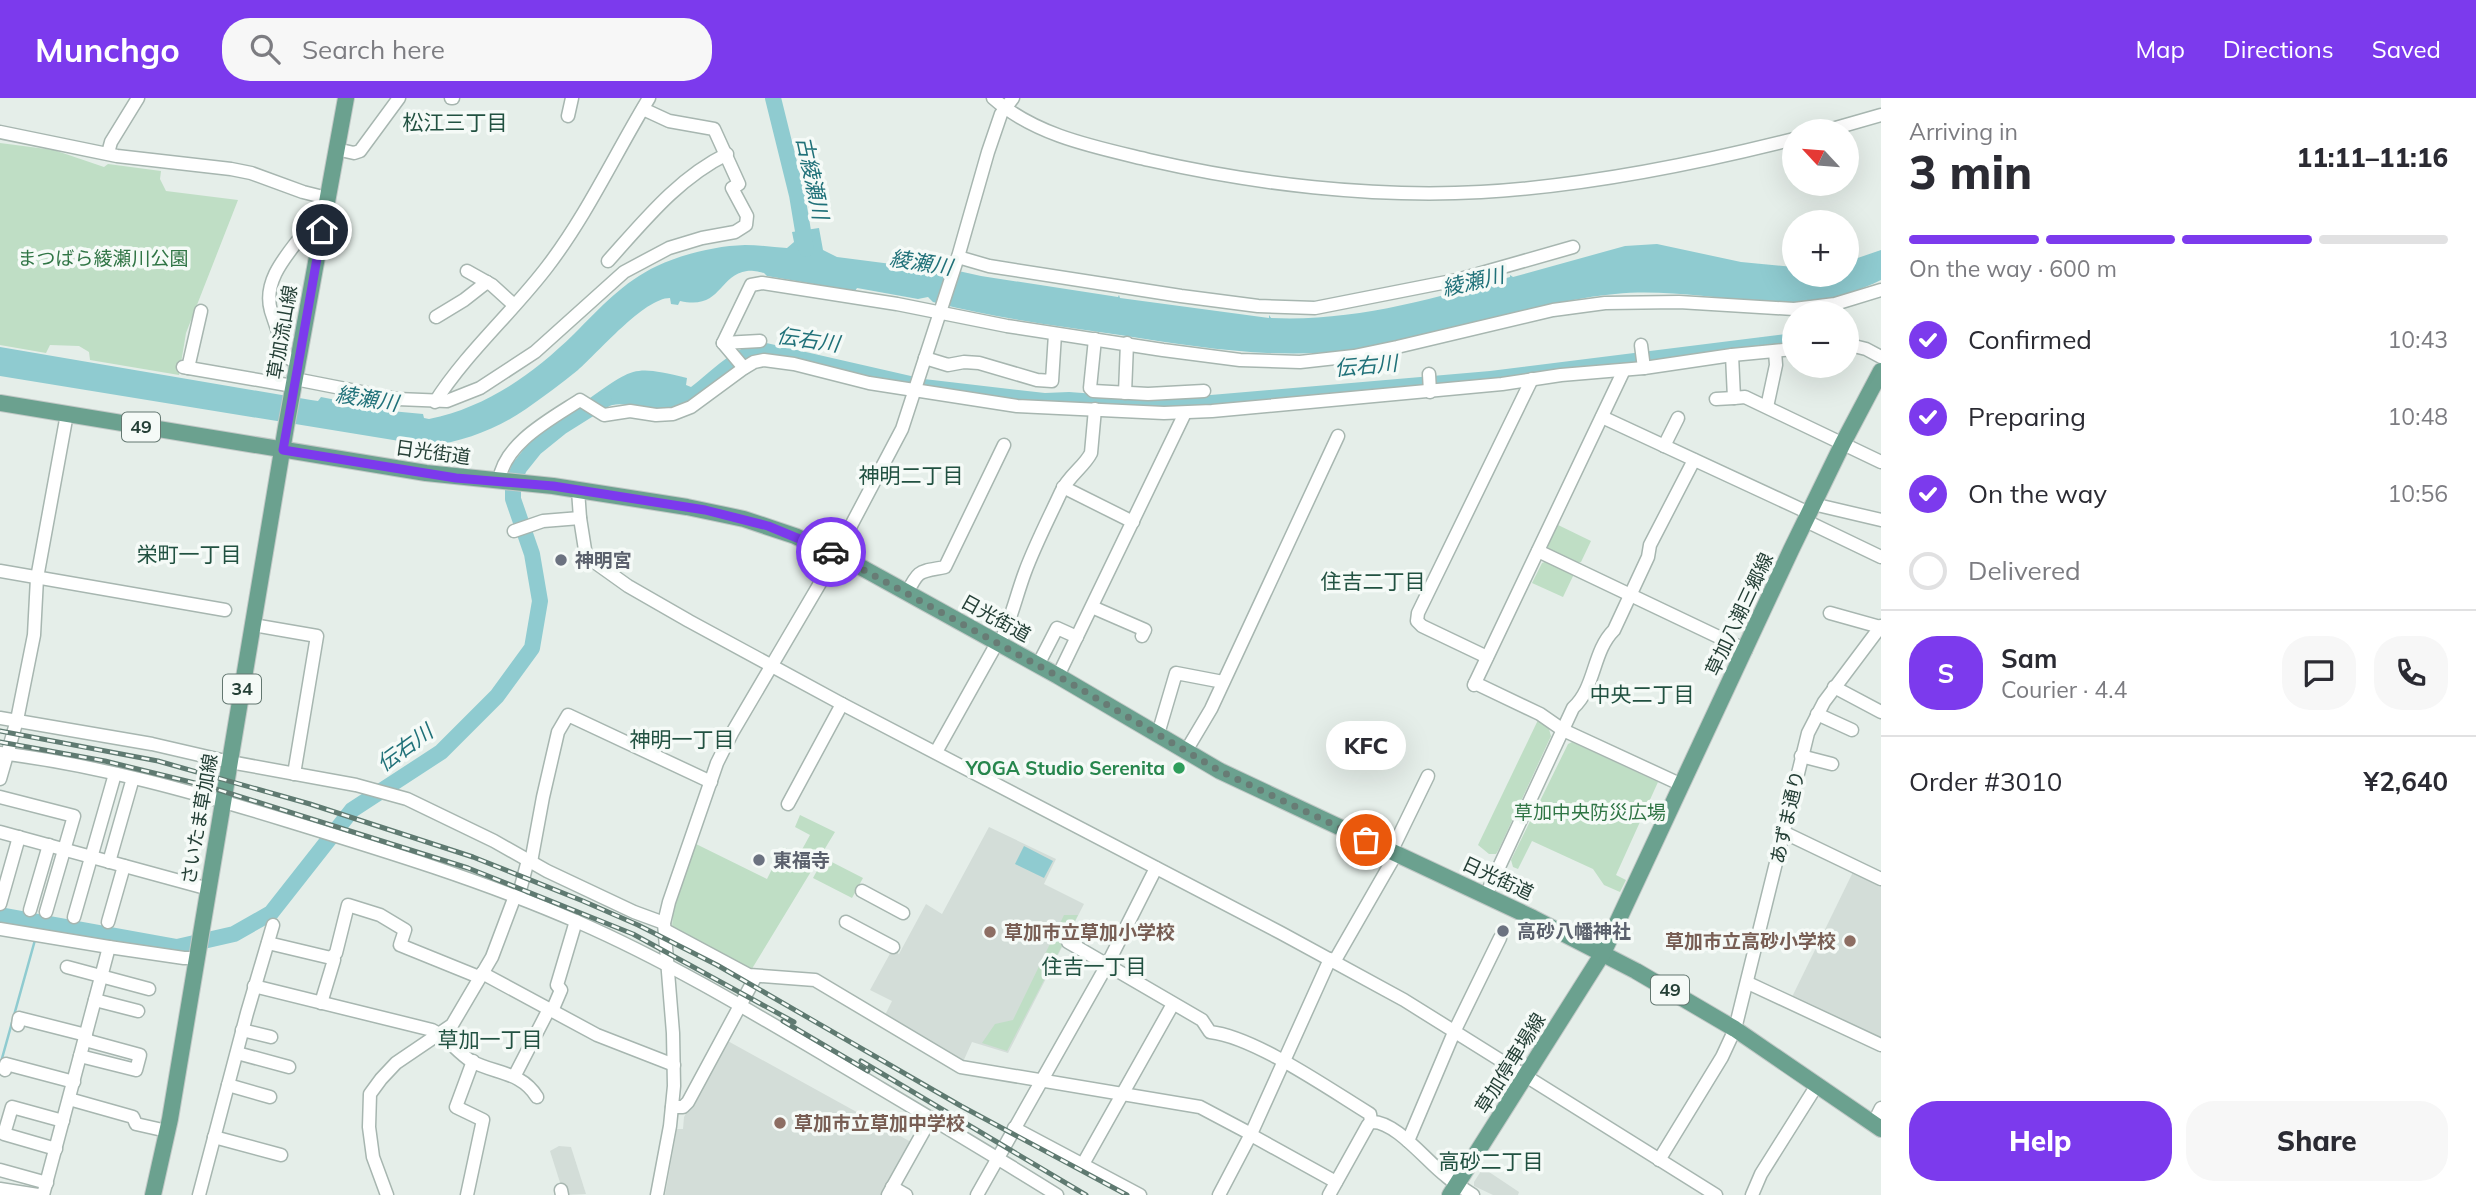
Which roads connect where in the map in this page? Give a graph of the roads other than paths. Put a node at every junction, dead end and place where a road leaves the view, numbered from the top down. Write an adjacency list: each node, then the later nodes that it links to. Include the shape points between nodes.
1 (138, 98): 14 (street)
2 (346, 98): 13 (main road, 草加流山線)
3 (398, 98): 13 (street, via 360,151)
4 (572, 98): 9 (street)
5 (993, 98): 6 (street)
6 (1009, 103): 12 (street, via 1049,132 1171,165 1373,191 1480,191 1617,177); 20 (street, via 981,174)
7 (646, 104): 15 (street, via 669,121 714,129); 24 (street, via 570,235)
8 (1881, 115): 10 (street)
9 (568, 116)
10 (1859, 121)
11 (0, 132): 14 (street)
12 (1782, 142)
13 (336, 149): 16 (main road, 草加流山線)
14 (108, 153): 16 (street, via 251,173)
15 (727, 155): 19 (street, via 675,188); 54 (street, via 739,184 732,188 747,216 746,225 640,262 615,278 519,364 468,394)
16 (327, 198): 17 (main road, 草加流山線)
17 (322, 230): 46 (main road, 草加流山線); 46 (street, via 306,230 271,281 269,304)
18 (1573, 247): 20 (street, via 1448,282 1315,308 1258,306)
19 (608, 261)
20 (957, 261): 25 (street)
21 (467, 271): 22 (street)
22 (487, 282): 24 (street); 27 (street)
23 (1881, 290): 31 (street, via 1835,304 1794,309 1605,303 1553,310 1397,348 1300,362 1240,360)
24 (514, 305): 54 (street)
25 (941, 310): 28 (street); 33 (street, via 762,283 751,285); 38 (street)
26 (201, 311): 46 (street, via 185,367)
27 (436, 317)
28 (1055, 334): 29 (street); 38 (street, via 1052,381 979,363 948,365)
29 (1095, 339): 31 (street); 53 (street)
30 (760, 341): 33 (street)
31 (1128, 343): 50 (street)
32 (1859, 347): 39 (street)
33 (727, 348): 41 (street)
34 (1641, 348): 40 (street)
35 (1782, 350): 36 (street)
36 (1775, 351): 37 (street); 56 (street)
37 (1732, 355): 40 (street); 51 (street)
38 (925, 358): 47 (street)
39 (1881, 358)
40 (1643, 367): 42 (street)
41 (744, 368): 47 (street, via 754,362 776,361); 68 (street, via 691,407 673,414 630,411 604,415 581,401 526,438 501,470)
42 (1624, 370): 45 (street); 59 (street)
43 (1881, 371): 62 (main road, 草加八潮三郷線)
44 (1429, 374): 49 (street)
45 (1532, 379): 49 (street); 92 (street, via 1418,612 1422,626)
46 (294, 380): 54 (street); 65 (main road, 草加流山線)
47 (915, 390): 53 (street, via 1017,406); 77 (street, via 902,429)
48 (1204, 391): 50 (street)
49 (1430, 391): 57 (street)
50 (1125, 393): 53 (street)
51 (1734, 398): 52 (street); 56 (street, via 1745,397)
52 (1716, 399)
53 (1092, 401): 57 (street); 69 (street, via 1091,453)
54 (437, 402)
55 (0, 403): 58 (main road, 日光街道 / 49)
56 (1767, 407): 62 (street)
57 (1185, 413): 74 (street)
58 (66, 414): 65 (main road, 日光街道 / 49); 80 (street)
59 (1602, 417): 64 (street); 76 (street)
60 (1678, 418): 64 (street)
61 (1338, 436): 96 (street)
62 (1843, 443): 67 (street); 71 (main road, 草加八潮三郷線)
63 (1004, 445): 81 (street, via 945,567 921,572)
64 (1664, 446): 66 (street)
65 (283, 450): 68 (main road, 日光街道 / 49); 86 (main road, さいたま草加線 / 34)
66 (1694, 460): 71 (street); 82 (street)
67 (1881, 462)
68 (502, 481): 70 (main road, 日光街道 / 49)
69 (1063, 487): 74 (street); 90 (street, via 1028,564 1010,624)
70 (578, 489): 72 (street); 77 (main road, 日光街道 / 49, via 744,519)
71 (1809, 513): 73 (street); 78 (street); 91 (main road, 草加八潮三郷線)
72 (580, 518): 75 (street, via 543,521); 94 (street, via 583,548 593,563)
73 (1881, 520)
74 (1133, 522): 83 (street)
75 (514, 531)
76 (1538, 551): 82 (street); 92 (street)
77 (835, 554): 81 (main road, 日光街道 / 49); 94 (street)
78 (1881, 557)
79 (0, 571): 80 (street)
80 (37, 578): 84 (street); 102 (street, via 34,635)
81 (907, 593): 90 (main road, 日光街道 / 49)
82 (1630, 595): 91 (street); 103 (street)
83 (1092, 607): 88 (street, via 1144,630); 89 (street)
84 (225, 610)
85 (1830, 612): 87 (street)
86 (253, 625): 110 (main road, さいたま草加線 / 34); 113 (street, via 317,636)
87 (1881, 626): 97 (street, あずま通り)
88 (1142, 636)
89 (1077, 637): 93 (street, via 1056,628); 95 (street)
90 (998, 643): 93 (main road, 日光街道 / 49); 107 (street)
91 (1746, 650): 118 (main road, 草加八潮三郷線)
92 (1487, 657): 103 (street, via 1474,684 1540,714)
93 (1038, 665): 95 (main road, 日光街道 / 49)
94 (772, 666): 98 (street); 117 (street, via 732,733)
95 (1058, 676): 105 (main road, 日光街道 / 49)
96 (1223, 681): 105 (street, via 1176,673); 106 (street)
97 (1834, 687): 99 (street); 100 (street, あずま通り)
98 (842, 704): 107 (street); 121 (street)
99 (1881, 712)
100 (1817, 714): 104 (street); 109 (street, あずま通り)
101 (0, 718): 102 (street)
102 (17, 720): 108 (street); 110 (street)
103 (1563, 730): 118 (street); 136 (street)
104 (1853, 730)
105 (1158, 734): 106 (main road, 日光街道 / 49)
106 (1186, 751): 127 (main road, 日光街道 / 49, via 1255,789)
107 (936, 752): 132 (street)
108 (4, 753): 112 (street); 116 (street)
109 (1801, 755): 111 (street); 123 (street, あずま通り)
110 (230, 762): 113 (street); 120 (main road, さいたま草加線 / 34)
111 (1832, 764)
112 (116, 774): 115 (street); 128 (street)
113 (294, 774): 129 (street, via 392,794)
114 (1428, 776): 127 (street)
115 (133, 778): 120 (street); 130 (street)
116 (0, 779)
117 (711, 782): 129 (street, via 568,715 558,732); 147 (street)
118 (1682, 785): 154 (main road, 草加八潮三郷線)
119 (0, 797): 126 (street, via 75,816)
120 (223, 801): 134 (main road, さいたま草加線 / 34); 137 (street, via 428,863)
121 (788, 804)
122 (0, 832): 124 (street)
123 (1783, 832): 133 (street); 164 (street, あずま通り)
124 (19, 837): 125 (street); 138 (street)
125 (49, 845): 126 (street); 139 (street)
126 (65, 849): 128 (street); 140 (street)
127 (1393, 853): 136 (main road, 日光街道 / 49); 157 (street)
128 (91, 857): 130 (street); 142 (street)
129 (530, 861): 137 (street); 147 (street)
130 (109, 862): 131 (street)
131 (124, 866): 134 (street); 144 (street)
132 (1156, 868): 157 (street); 158 (street)
133 (1881, 879)
134 (209, 889): 155 (main road, さいたま草加線 / 34)
135 (862, 891): 141 (street)
136 (1486, 895): 154 (main road, 日光街道 / 49)
137 (517, 897): 143 (street); 161 (street)
138 (0, 904)
139 (30, 910)
140 (46, 912)
141 (902, 913)
142 (74, 917)
143 (576, 921): 159 (street); 171 (street, via 557,985 561,990)
144 (108, 922)
145 (846, 922): 153 (street)
146 (273, 925): 151 (street)
147 (665, 926): 159 (street); 163 (street)
148 (0, 929): 152 (street)
149 (1500, 938): 176 (street)
150 (1068, 942): 158 (street)
151 (268, 943): 156 (street); 165 (street)
152 (109, 947): 155 (street); 162 (street)
153 (893, 947)
154 (1603, 953): 174 (main road, 日光街道 / 49); 189 (main road, 草加停車場線)
155 (197, 958): 205 (main road, さいたま草加線 / 34)
156 (331, 958): 161 (street, via 348,905 380,915 405,930 400,945); 168 (street)
157 (1332, 960): 176 (street); 184 (street)
158 (1107, 965): 170 (street); 190 (street)
159 (668, 966): 169 (street); 185 (street)
160 (67, 967): 162 (street)
161 (481, 975): 171 (street); 177 (street, via 452,1025)
162 (101, 976): 166 (street); 167 (street)
163 (756, 976): 169 (street); 190 (street, via 816,980 961,1067)
164 (1748, 983): 174 (street, あずま通り); 180 (street)
165 (254, 986): 168 (street); 175 (street)
166 (149, 989)
167 (95, 1000): 172 (street); 178 (street)
168 (321, 1003): 177 (street)
169 (739, 1004): 198 (street, via 688,1102); 200 (street)
170 (1173, 1004): 184 (street, via 1202,1020 1210,1032 1227,1034); 194 (street)
171 (550, 1010): 185 (street, via 597,1035); 188 (street)
172 (138, 1011)
173 (18, 1025): 178 (street, via 19,1018)
174 (1735, 1029): 193 (main road, 日光街道 / 49); 212 (street, あずま通り)
175 (243, 1030): 179 (street); 181 (street)
176 (1455, 1031): 189 (street); 208 (street)
177 (438, 1033): 183 (street); 223 (street, via 396,1063 370,1094 373,1157)
178 (85, 1037): 182 (street); 182 (street, via 140,1055 138,1063 136,1070)
179 (271, 1037)
180 (1881, 1045)
181 (237, 1054): 186 (street); 192 (street)
182 (80, 1056): 191 (street)
183 (472, 1061): 188 (street); 224 (street, via 456,1107 483,1120)
184 (1284, 1063): 202 (street, via 1370,1114); 206 (street)
185 (674, 1065): 198 (street)
186 (289, 1067)
187 (5, 1070): 191 (street, via 6,1064)
188 (515, 1075): 196 (street)
189 (1527, 1076): 212 (street); 218 (main road, 草加停車場線)
190 (1041, 1080): 194 (street); 204 (street)
191 (74, 1082): 197 (street)
192 (228, 1085): 195 (street); 207 (street)
193 (1817, 1085): 203 (main road, 日光街道 / 49); 234 (street)
194 (1122, 1094): 206 (street, via 1199,1107); 213 (street)
195 (270, 1097)
196 (537, 1097)
197 (69, 1099): 201 (street); 205 (street)
198 (672, 1107): 225 (street)
199 (1881, 1108): 203 (street)
200 (931, 1118): 211 (street); 219 (street)
201 (63, 1121): 209 (street); 209 (street, via 12,1107 4,1134)
202 (1371, 1122): 208 (street, via 1393,1129); 215 (street)
203 (1877, 1127)
204 (1014, 1128): 211 (street); 213 (street)
205 (167, 1131): 221 (main road, さいたま草加線 / 34)
206 (1251, 1135): 215 (street); 230 (street)
207 (214, 1137): 210 (street); 222 (street)
208 (1408, 1142): 218 (street)
209 (56, 1149): 217 (street)
210 (281, 1155)
211 (998, 1158): 227 (street); 228 (street)
212 (1659, 1160): 233 (street)
213 (1083, 1164): 229 (street)
214 (0, 1170): 217 (street)
215 (1336, 1182): 231 (street)
216 (0, 1189): 220 (street)
217 (45, 1189)
218 (1454, 1190): 232 (street)
219 (890, 1191): 226 (street)
220 (36, 1195)
221 (153, 1195)
222 (200, 1195)
223 (387, 1195)
224 (467, 1195)
225 (657, 1195)
226 (906, 1195)
227 (977, 1195)
228 (1057, 1195)
229 (1140, 1195)
230 (1219, 1195)
231 (1329, 1195)
232 (1473, 1195)
233 (1716, 1195)
234 (1752, 1195)

